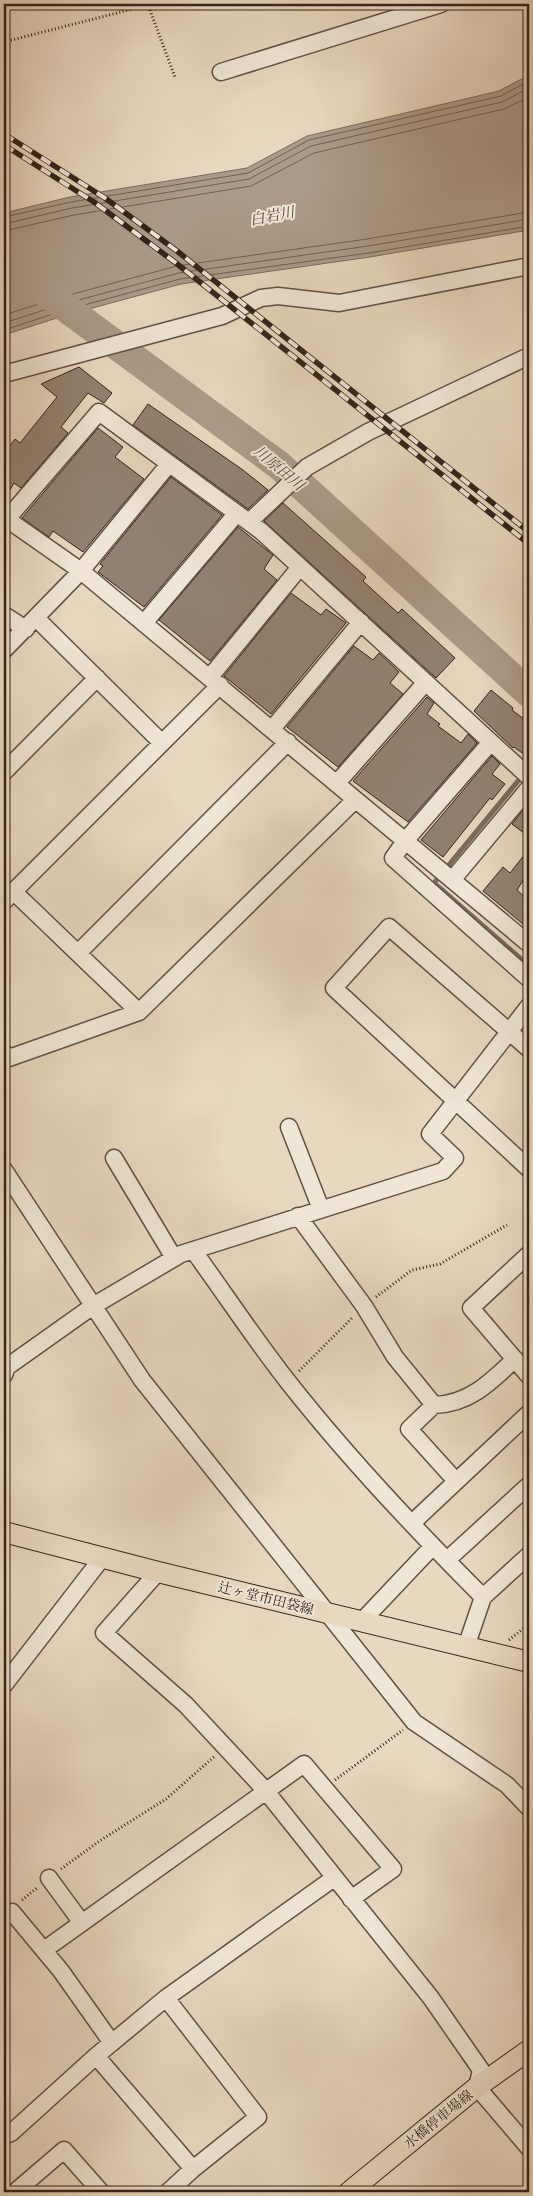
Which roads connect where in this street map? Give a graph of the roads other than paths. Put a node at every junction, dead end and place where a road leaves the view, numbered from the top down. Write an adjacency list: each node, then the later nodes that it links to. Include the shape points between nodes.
1 (441, 4): 2 (street)
2 (221, 72)
3 (529, 266): 5 (street, via 339,303 278,296 261,298 222,316)
4 (529, 356): 8 (street, via 368,432 307,467)
5 (4, 374)
6 (169, 464): 7 (street, via 99,412); 8 (street); 10 (street)
7 (6, 518): 10 (street)
8 (243, 518): 9 (street); 14 (street)
9 (300, 566): 12 (street); 17 (street)
10 (81, 571): 13 (street); 14 (street)
11 (4, 615): 13 (street)
12 (361, 622): 18 (street); 19 (street)
13 (31, 623): 15 (street); 16 (street)
14 (144, 623): 17 (street)
15 (4, 650)
16 (97, 678): 20 (street); 23 (street)
17 (215, 681): 19 (street); 20 (street)
18 (426, 682): 22 (street); 25 (street)
19 (272, 729): 21 (street)
20 (161, 742): 30 (street)
21 (288, 742): 25 (street); 32 (street)
22 (491, 742): 24 (street); 28 (street)
23 (4, 772)
24 (529, 777)
25 (336, 784): 27 (street)
26 (529, 788): 29 (street)
27 (355, 800): 28 (street); 35 (street)
28 (405, 841): 29 (street); 33 (street, via 393,858)
29 (452, 880): 31 (street)
30 (8, 896): 32 (street)
31 (529, 944)
32 (78, 953): 35 (street)
33 (529, 979)
34 (529, 1006): 36 (street)
35 (138, 1012): 38 (street, via 9,1058)
36 (509, 1032): 37 (street); 39 (street); 39 (street, via 389,927 334,988)
37 (529, 1049)
38 (4, 1053)
39 (456, 1101): 42 (street); 44 (street, via 430,1134 455,1158 444,1171)
40 (289, 1127): 44 (street)
41 (114, 1158): 48 (street)
42 (529, 1169)
43 (4, 1170): 49 (street)
44 (321, 1209): 45 (street)
45 (298, 1216): 46 (street); 53 (street, via 364,1306 395,1357)
46 (193, 1250): 48 (street); 57 (street, via 288,1382)
47 (528, 1256): 50 (street, via 471,1308)
48 (174, 1258): 49 (street)
49 (93, 1306): 51 (street, via 7,1367); 65 (street, via 142,1380)
50 (515, 1359): 52 (street); 53 (street, via 481,1391 449,1404)
51 (4, 1375)
52 (529, 1376)
53 (434, 1405): 55 (street, via 410,1429)
54 (529, 1413): 55 (street)
55 (456, 1481): 57 (street)
56 (529, 1485): 62 (street)
57 (412, 1523): 59 (street)
58 (4, 1532): 61 (main road, 辻ヶ堂市田袋線)
59 (432, 1546): 62 (street); 66 (street)
60 (529, 1555): 64 (street)
61 (102, 1558): 63 (main road, 辻ヶ堂市田袋線); 69 (street)
62 (447, 1560): 64 (street)
63 (158, 1572): 65 (main road, 辻ヶ堂市田袋線); 70 (street, via 104,1632 186,1705)
64 (483, 1597): 67 (street)
65 (328, 1613): 66 (main road, 辻ヶ堂市田袋線); 71 (street, via 414,1722 507,1785)
66 (362, 1621): 67 (main road, 辻ヶ堂市田袋線)
67 (466, 1647): 68 (main road, 辻ヶ堂市田袋線)
68 (529, 1662)
69 (6, 1680)
70 (266, 1790): 73 (street); 74 (street, via 304,1764 393,1869); 76 (street)
71 (529, 1808)
72 (49, 1878): 76 (street)
73 (334, 1878): 74 (street); 78 (street)
74 (351, 1899): 82 (street, via 431,1998 482,2070)
75 (8, 1914): 77 (street)
76 (82, 1922): 77 (street)
77 (44, 1950): 79 (street)
78 (166, 1998): 79 (street); 85 (street, via 258,2117)
79 (112, 2043): 81 (street)
80 (529, 2050): 82 (main road, 水橋停車場線)
81 (96, 2056): 83 (street, via 12,2133); 85 (street)
82 (477, 2087): 84 (street); 89 (main road, 水橋停車場線)
83 (4, 2135)
84 (529, 2148)
85 (193, 2169): 88 (street)
86 (15, 2192): 87 (street, via 64,2150)
87 (101, 2192)
88 (168, 2192)
89 (349, 2192)

